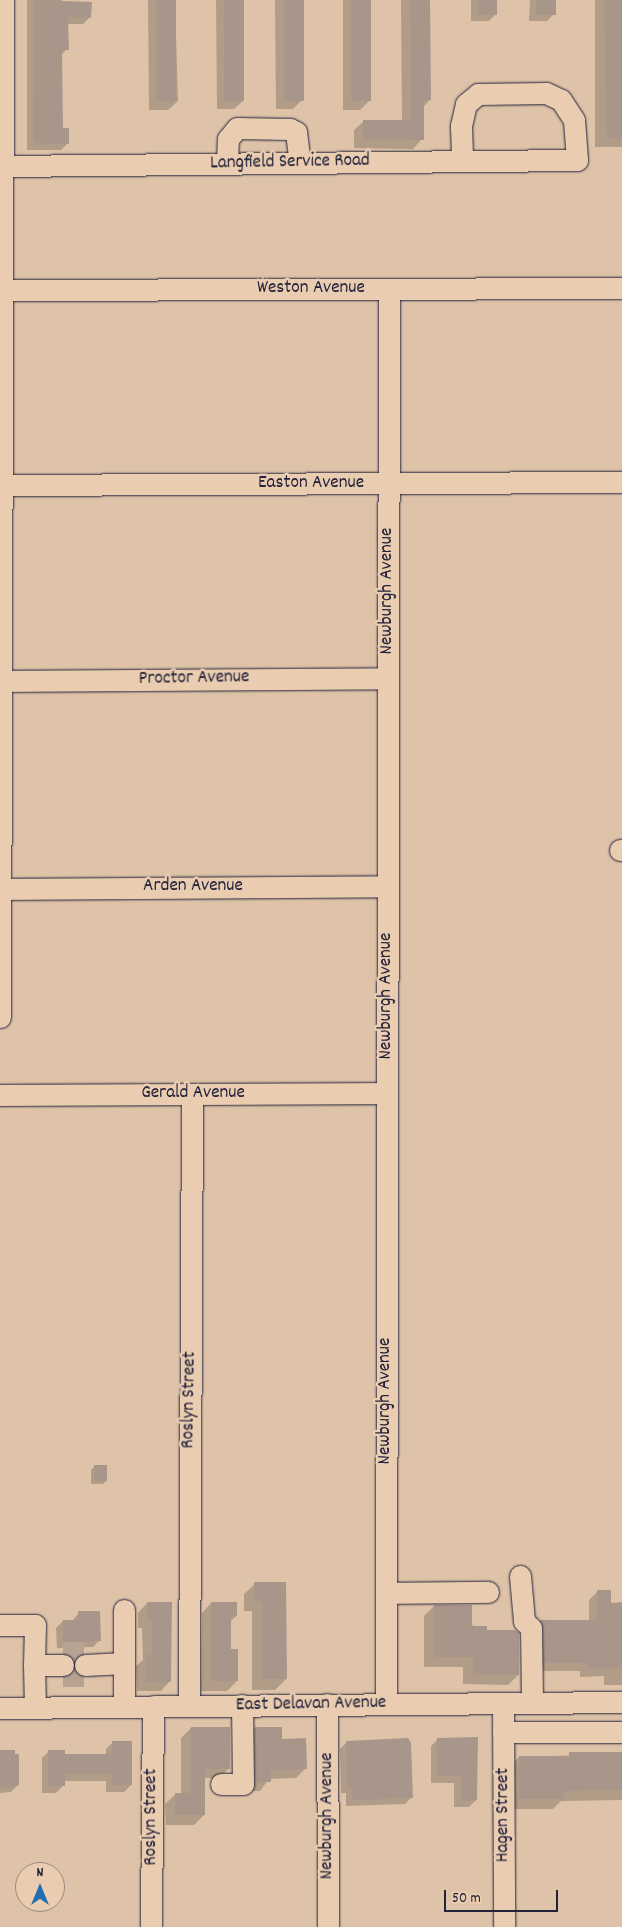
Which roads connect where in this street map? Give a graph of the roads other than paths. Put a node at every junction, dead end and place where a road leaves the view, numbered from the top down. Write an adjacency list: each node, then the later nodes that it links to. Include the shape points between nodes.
1 (3, 0): 2 (street)
2 (2, 98): 6 (street)
3 (462, 161): 3 (street, Langfield Service Road, via 577,160 574,120 561,100 546,93 478,94 466,104 461,126); 4 (street, Langfield Service Road)
4 (300, 163): 5 (street, Langfield Service Road); 5 (street, via 296,132 290,129 237,128 228,139)
5 (227, 164): 6 (street, Langfield Service Road)
6 (3, 166): 9 (street)
7 (622, 288): 8 (street, Weston Avenue)
8 (389, 289): 9 (street, Weston Avenue); 11 (street, Newburgh Avenue)
9 (2, 290): 12 (street)
10 (622, 482): 11 (street, Easton Avenue)
11 (389, 483): 12 (street, Easton Avenue); 13 (street, Newburgh Avenue)
12 (1, 485): 14 (street)
13 (388, 678): 14 (street, Proctor Avenue); 15 (street, Newburgh Avenue)
14 (1, 682): 16 (street)
15 (387, 886): 16 (street, Arden Avenue); 18 (street, Newburgh Avenue)
16 (0, 889): 17 (street)
17 (0, 1017)
18 (386, 1093): 19 (street, Gerald Avenue); 23 (street, Newburgh Avenue)
19 (192, 1094): 20 (street, Gerald Avenue); 34 (street, Roslyn Street)
20 (0, 1095)
21 (520, 1576): 28 (street, via 524,1621 531,1628)
22 (488, 1592): 23 (street)
23 (386, 1593): 31 (street, Newburgh Avenue)
24 (124, 1610): 35 (street, via 96,1664)
25 (0, 1625): 37 (street, via 35,1625 54,1664)
26 (622, 1702): 29 (street, East Delavan Avenue)
27 (503, 1703): 28 (street, East Delavan Avenue); 31 (street, East Delavan Avenue); 38 (street, Hagen Street)
28 (532, 1703): 29 (street, East Delavan Avenue)
29 (553, 1703): 39 (street)
30 (327, 1704): 31 (street, East Delavan Avenue); 32 (street, East Delavan Avenue); 43 (street, Newburgh Avenue)
31 (386, 1704)
32 (242, 1705): 34 (street, East Delavan Avenue); 41 (street, via 242,1784)
33 (153, 1706): 34 (street, East Delavan Avenue); 35 (street, East Delavan Avenue); 42 (street, Roslyn Street)
34 (189, 1706)
35 (124, 1707): 37 (street, East Delavan Avenue)
36 (0, 1708): 37 (street, East Delavan Avenue)
37 (35, 1708)
38 (503, 1732): 39 (street); 44 (street, Hagen Street)
39 (553, 1732): 40 (street)
40 (622, 1732)
41 (221, 1784)
42 (152, 1927)
43 (328, 1927)
44 (504, 1927)

